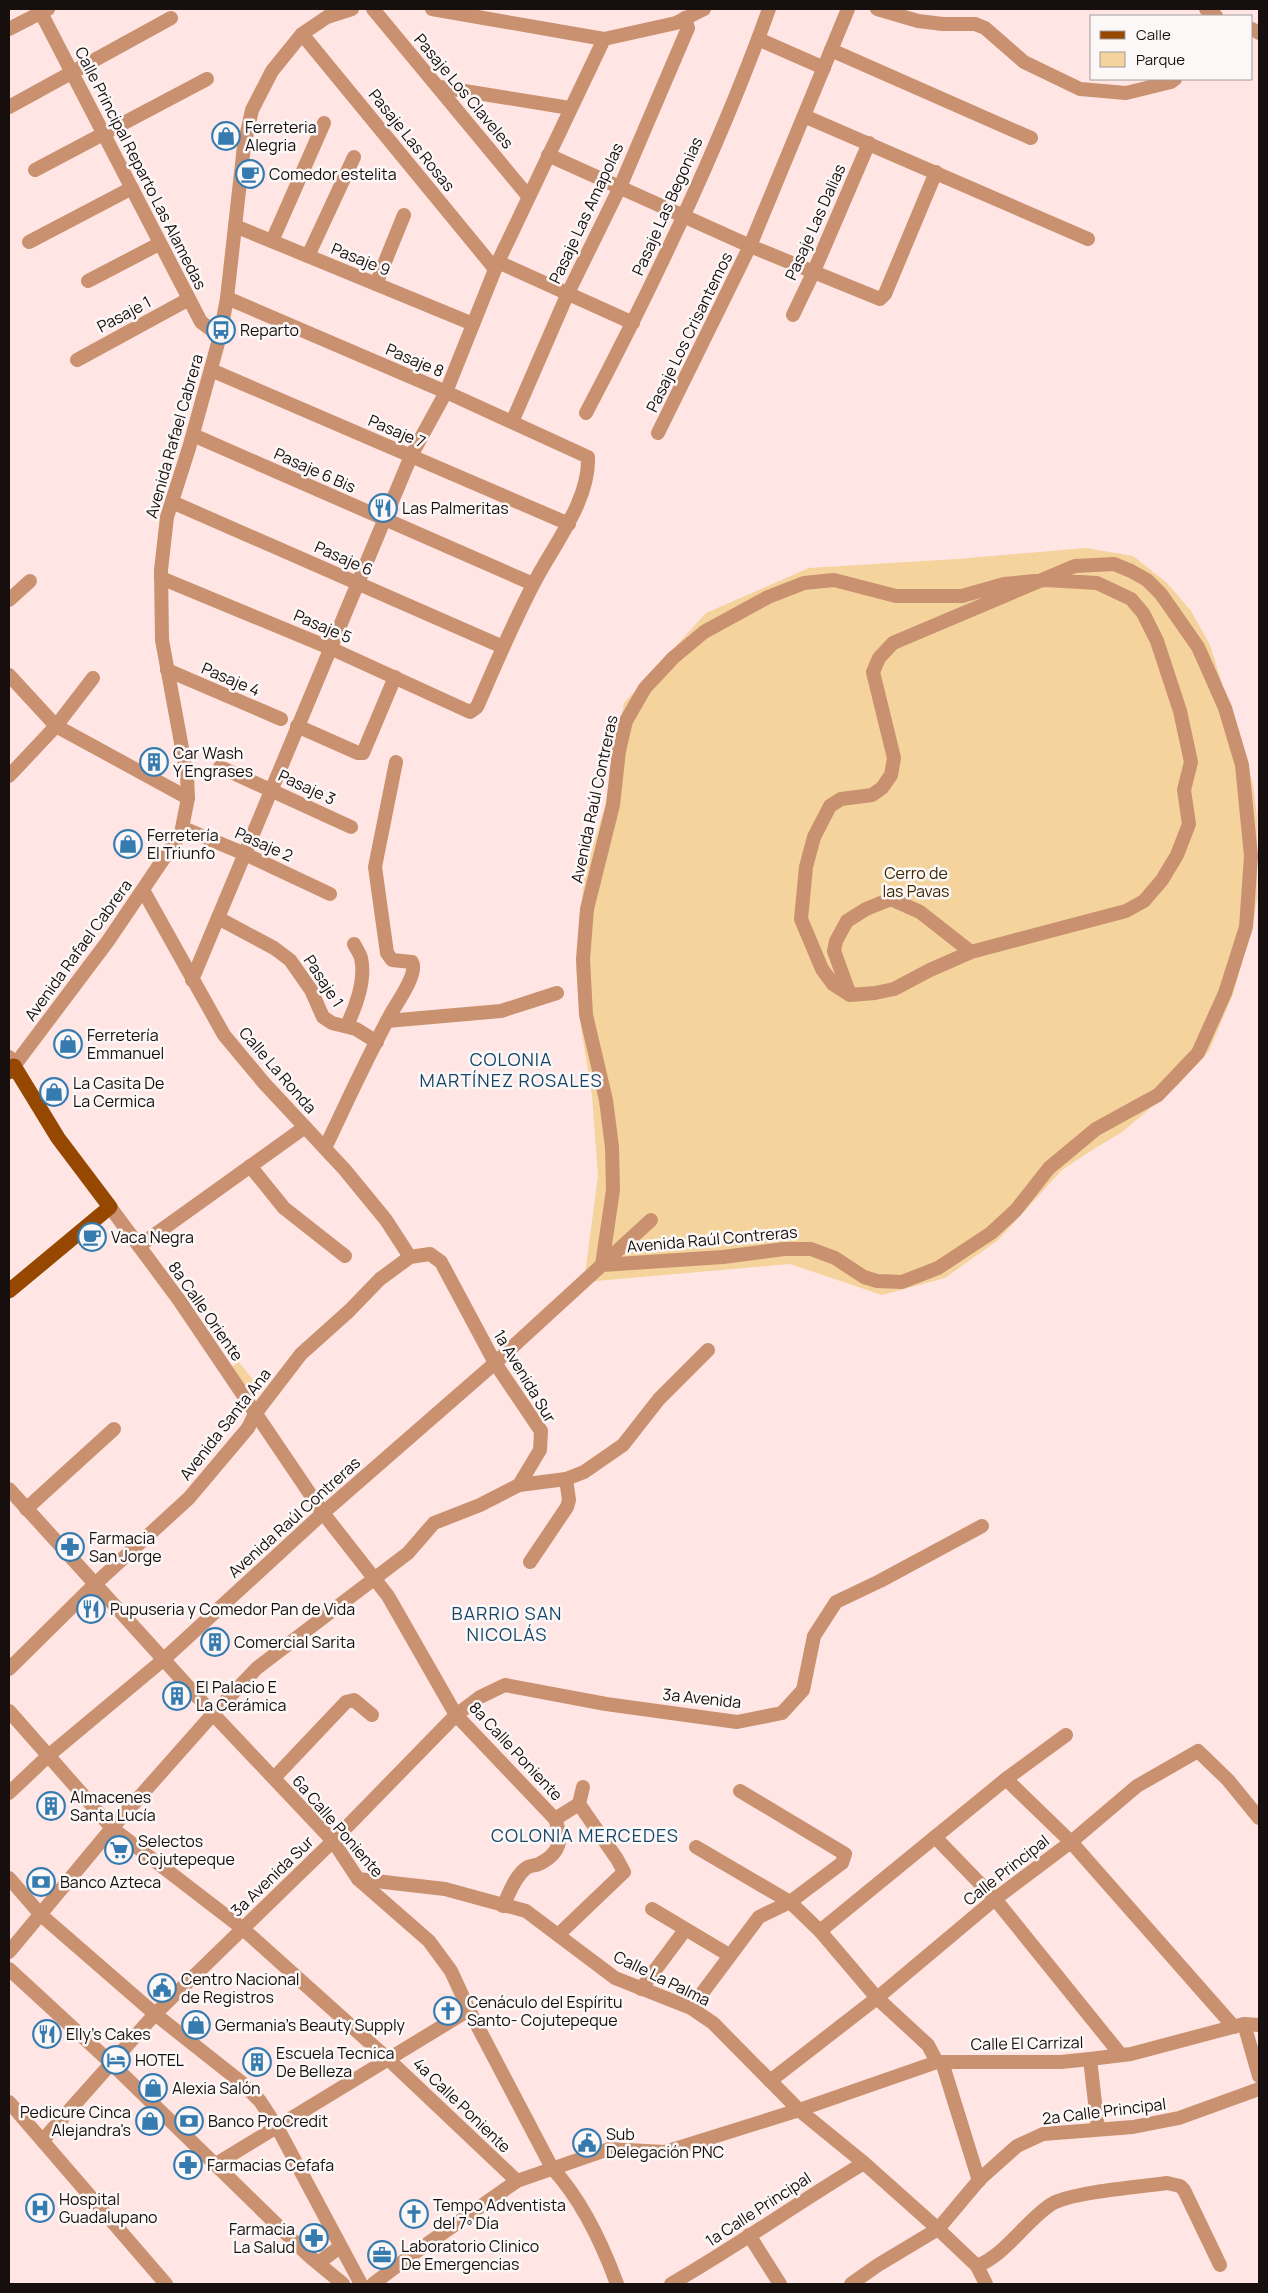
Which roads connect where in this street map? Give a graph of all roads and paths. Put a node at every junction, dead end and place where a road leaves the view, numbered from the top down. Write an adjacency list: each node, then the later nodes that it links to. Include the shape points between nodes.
1 (352, 9): 9 (street, Avenida Rafael Cabrera)
2 (373, 9): 21 (street, Pasaje Los Claveles)
3 (432, 9): 14 (street)
4 (704, 9): 11 (street)
5 (769, 9): 15 (street, Pasaje Las Begonias)
6 (848, 9): 16 (street, Pasaje Los Crisantemos)
7 (876, 9): 20 (street, via 918,21 975,24 985,28 1024,62 1080,89 1126,93)
8 (43, 10): 12 (street); 18 (street, Calle Principal Reparto Las Alamedas)
9 (326, 13): 13 (street, Avenida Rafael Cabrera)
10 (171, 18): 18 (street)
11 (685, 18): 14 (street, via 676,23); 33 (street, Pasaje Las Amapolas, via 688,28)
12 (9, 29)
13 (302, 34): 38 (street, Avenida Rafael Cabrera, via 272,71 252,110 244,146); 45 (street, Pasaje Las Rosas)
14 (604, 39): 23 (street)
15 (758, 39): 17 (street); 37 (street, Pasaje Las Begonias)
16 (832, 50): 17 (street, Pasaje Los Crisantemos); 27 (street)
17 (824, 68): 24 (street, Pasaje Los Crisantemos)
18 (72, 72): 22 (street); 26 (street, Calle Principal Reparto Las Alamedas)
19 (207, 79): 26 (street)
20 (1174, 80)
21 (440, 87): 23 (street); 35 (street, Pasaje Los Claveles)
22 (9, 108)
23 (570, 108): 29 (street)
24 (804, 116): 28 (street); 43 (street, Pasaje Los Crisantemos)
25 (324, 123): 40 (street)
26 (104, 134): 31 (street); 34 (street, Calle Principal Reparto Las Alamedas)
27 (1031, 138)
28 (869, 143): 32 (street); 46 (street, Pasaje Las Dalias)
29 (548, 155): 33 (street); 35 (street)
30 (354, 157): 44 (street)
31 (34, 170)
32 (936, 172): 39 (street); 46 (street, via 885,294 880,299)
33 (620, 187): 37 (street); 49 (street, Pasaje Las Amapolas)
34 (132, 188): 41 (street); 42 (street, Calle Principal Reparto Las Alamedas)
35 (528, 196): 45 (street)
36 (404, 215): 48 (street)
37 (685, 216): 43 (street); 53 (street, Pasaje Las Begonias)
38 (235, 226): 40 (street, Pasaje 9); 50 (street, Avenida Rafael Cabrera)
39 (1088, 239)
40 (272, 241): 44 (street, Pasaje 9)
41 (29, 242)
42 (159, 244): 47 (street); 51 (street, Calle Principal Reparto Las Alamedas)
43 (750, 246): 46 (street); 61 (street, Pasaje Los Crisantemos)
44 (308, 256): 48 (street, Pasaje 9)
45 (497, 265): 49 (street); 54 (street)
46 (814, 271): 52 (street, Pasaje Las Dalias)
47 (88, 281)
48 (376, 284): 54 (street, Pasaje 9)
49 (568, 293): 53 (street); 60 (street, Pasaje Las Amapolas)
50 (227, 298): 55 (street, Avenida Rafael Cabrera); 58 (street, Pasaje 8)
51 (189, 299): 55 (street, Calle Principal Reparto Las Alamedas, via 201,322); 56 (street, Pasaje 1)
52 (793, 315)
53 (633, 323): 59 (street, Pasaje Las Begonias)
54 (473, 324): 58 (street)
55 (220, 336): 57 (street, Avenida Rafael Cabrera)
56 (76, 360)
57 (211, 370): 62 (street, Avenida Rafael Cabrera); 63 (street, Pasaje 7)
58 (446, 392): 60 (street, Pasaje 8); 63 (street)
59 (586, 413)
60 (512, 422): 66 (street, Pasaje 8, via 588,457 589,471)
61 (658, 433)
62 (193, 435): 64 (street, Avenida Rafael Cabrera); 65 (street, Pasaje 6 Bis)
63 (411, 456): 65 (street); 66 (street, Pasaje 7)
64 (172, 502): 67 (street, Avenida Rafael Cabrera, via 167,517); 70 (street, Pasaje 6)
65 (384, 520): 70 (street); 71 (street, Pasaje 6 Bis)
66 (569, 524): 71 (street)
67 (161, 578): 74 (street, Pasaje 5); 75 (street, Avenida Rafael Cabrera, via 162,640)
68 (1046, 580): 94 (street, Avenida Raúl Contreras, via 1098,583 1131,599 1143,613 1157,642 1190,753 1184,790 1189,824 1177,855 1144,901 1126,911); 97 (street, Avenida Raúl Contreras, via 893,643 876,665 873,672 894,758 891,775 872,795 840,799 830,806 814,837 806,867 801,919 822,969 833,984); 111 (street, Avenida Raúl Contreras, via 1004,584 962,596 896,596 834,580 804,583 768,597 704,632 645,688 626,721 619,751 613,805 587,909 583,959 586,1014 606,1100 612,1147 613,1190); 111 (street, Avenida Raúl Contreras, via 1075,566 1114,564 1147,580 1161,594 1198,647 1225,708 1242,765 1251,856 1246,927 1225,993 1198,1053 1158,1094 1096,1129 1049,1168 1016,1210 990,1232 938,1268 902,1282 864,1277 834,1258 811,1249)
69 (30, 581): 72 (street)
70 (357, 583): 73 (street, Pasaje 6); 74 (street)
71 (533, 584): 73 (street)
72 (9, 600)
73 (503, 647): 77 (street, Pasaje 5, via 476,706 470,712)
74 (330, 648): 77 (street, Pasaje 5); 81 (street)
75 (168, 670): 79 (street, Pasaje 4); 86 (street, Avenida Rafael Cabrera, via 187,775)
76 (9, 675): 80 (street)
77 (395, 677): 81 (street, via 363,753 358,754)
78 (93, 678): 80 (street)
79 (281, 719)
80 (56, 726): 84 (street); 86 (street)
81 (298, 726): 85 (street)
82 (396, 762): 98 (street, via 376,867 388,953 392,960 412,962 414,967)
83 (220, 767): 85 (street, Pasaje 3)
84 (10, 774)
85 (271, 790): 87 (street, Pasaje 3); 89 (street)
86 (188, 798): 88 (street, Avenida Rafael Cabrera)
87 (351, 827)
88 (183, 828): 89 (street, Pasaje 2); 90 (street, Avenida Rafael Cabrera)
89 (245, 854): 91 (street, Pasaje 2); 92 (street)
90 (143, 890): 95 (street, Calle La Ronda); 101 (street, Avenida Rafael Cabrera, via 108,941)
91 (330, 894)
92 (218, 918): 95 (street); 99 (street, Pasaje 1, via 290,960 311,990 323,1017)
93 (354, 944): 99 (street, via 361,958 360,984 356,1006)
94 (971, 952): 97 (street, Avenida Raúl Contreras, via 894,989); 97 (street, via 920,912 891,899 847,921 836,941 834,952)
95 (192, 980): 102 (street, Calle La Ronda, via 224,1035)
96 (557, 993): 98 (street, via 501,1012)
97 (850, 995)
98 (387, 1021): 100 (street)
99 (347, 1026): 100 (street, Pasaje 1)
100 (377, 1042): 103 (street)
101 (10, 1065): 105 (main road, 8a Calle Oriente, via 58,1138)
102 (305, 1127): 103 (street, Calle La Ronda); 104 (street)
103 (325, 1148): 110 (street, Calle La Ronda, via 386,1220)
104 (250, 1166): 107 (street); 109 (street, via 284,1208)
105 (110, 1207): 107 (street, 8a Calle Oriente); 112 (main road)
106 (652, 1220): 111 (street, Avenida Raúl Contreras)
107 (139, 1246): 115 (street, 8a Calle Oriente)
108 (430, 1254): 110 (street, Avenida Santa Ana); 114 (street, 1a Avenida Sur, via 441,1262)
109 (345, 1256)
110 (410, 1257): 115 (street, Avenida Santa Ana, via 380,1280 301,1354)
111 (602, 1265): 114 (street, Avenida Raúl Contreras)
112 (9, 1291)
113 (708, 1350): 117 (street, via 659,1399 623,1445 584,1472)
114 (495, 1363): 118 (street, 1a Avenida Sur, via 541,1431 540,1450); 121 (street, Avenida Raúl Contreras)
115 (255, 1414): 121 (street, 8a Calle Oriente); 125 (street, Avenida Santa Ana, via 248,1428 189,1498)
116 (114, 1429): 120 (street)
117 (566, 1480): 118 (street); 123 (street, via 567,1507)
118 (519, 1485): 124 (street, via 434,1523 408,1554)
119 (9, 1489): 120 (street, 6a Calle Poniente)
120 (26, 1508): 125 (street, 6a Calle Poniente)
121 (323, 1513): 124 (street, 8a Calle Poniente); 126 (street, Avenida Raúl Contreras)
122 (982, 1526): 131 (street, 3a Avenida, via 836,1602 814,1636 803,1690 782,1713 737,1722 606,1704 505,1685 480,1697)
123 (530, 1562)
124 (374, 1578): 129 (street, via 257,1668); 131 (street, 8a Calle Poniente, via 388,1596)
125 (94, 1585): 126 (street, 6a Calle Poniente); 127 (street, Avenida Santa Ana)
126 (163, 1660): 129 (street, 6a Calle Poniente); 133 (street, Avenida Raúl Contreras)
127 (9, 1669)
128 (9, 1711): 133 (street, 4a Calle Poniente)
129 (213, 1714): 134 (street, 6a Calle Poniente); 142 (street)
130 (372, 1715): 134 (street, via 354,1700 346,1702)
131 (456, 1715): 141 (street, 8a Calle Poniente); 144 (street, 3a Avenida Sur)
132 (1066, 1735): 135 (street)
133 (48, 1756): 138 (street, Avenida Raúl Contreras); 142 (street, 4a Calle Poniente)
134 (274, 1778): 144 (street, 6a Calle Poniente)
135 (1006, 1779): 143 (street); 145 (street)
136 (583, 1787): 139 (street)
137 (740, 1791): 150 (street, via 845,1854 842,1863)
138 (9, 1793)
139 (579, 1804): 141 (street); 157 (street, via 624,1872)
140 (1259, 1818): 145 (street, Calle Principal, via 1228,1780 1198,1751 1137,1786)
141 (555, 1819): 151 (street, 8a Calle Poniente, via 561,1836 557,1850 539,1864 526,1867)
142 (112, 1828): 153 (street); 154 (street, 4a Calle Poniente)
143 (934, 1837): 149 (street); 156 (street)
144 (333, 1841): 148 (street, 6a Calle Poniente); 154 (street, 3a Avenida Sur)
145 (1071, 1842): 149 (street, Calle Principal); 166 (street)
146 (696, 1847): 150 (street)
147 (9, 1878): 153 (street)
148 (358, 1879): 151 (street, Calle La Palma, via 445,1889); 164 (street, 6a Calle Poniente, via 429,1941 451,1971)
149 (995, 1899): 162 (street, Calle Principal); 168 (street)
150 (790, 1902): 156 (street); 159 (street, via 759,1917)
151 (503, 1906): 157 (street, Calle La Palma, via 526,1911)
152 (652, 1908): 155 (street)
153 (41, 1915): 158 (street); 165 (street)
154 (242, 1928): 165 (street, 3a Avenida Sur); 169 (street, 4a Calle Poniente)
155 (685, 1930): 159 (street); 161 (street)
156 (820, 1931): 162 (street)
157 (558, 1934): 161 (street, Calle La Palma, via 614,1978)
158 (9, 1952)
159 (730, 1955): 163 (street)
160 (9, 1969): 171 (street)
161 (641, 1989): 163 (street, Calle La Palma)
162 (878, 1998): 172 (street, via 928,2045); 174 (street, Calle Principal)
163 (691, 2008): 174 (street, Calle La Palma, via 713,2023)
164 (469, 2010): 169 (street); 183 (street, 6a Calle Poniente)
165 (155, 2014): 171 (street, 3a Avenida Sur); 178 (street, via 241,2082 260,2101)
166 (1239, 2025): 167 (street, Calle El Carrizal); 168 (street, Calle El Carrizal); 173 (street)
167 (1259, 2025)
168 (1121, 2055): 170 (street, Calle El Carrizal)
169 (388, 2058): 178 (street); 184 (street, 4a Calle Poniente)
170 (1090, 2059): 172 (street, Calle El Carrizal); 179 (street)
171 (110, 2062): 180 (street, 3a Avenida Sur); 182 (street)
172 (939, 2062): 177 (street, Calle El Carrizal); 185 (street)
173 (1259, 2076)
174 (770, 2081): 177 (street, Calle La Palma)
175 (1259, 2089): 179 (street, 2a Calle Principal, via 1179,2118 1132,2127)
176 (9, 2102): 180 (street)
177 (799, 2110): 181 (street, Calle La Palma); 183 (street, Calle El Carrizal, via 665,2152 609,2149)
178 (277, 2127): 182 (street); 188 (street)
179 (1098, 2129): 185 (street, 2a Calle Principal, via 1043,2134 1017,2146)
180 (43, 2140): 192 (street)
181 (864, 2163): 186 (street, Calle La Palma); 187 (street, 1a Calle Principal)
182 (216, 2164): 189 (street)
183 (552, 2168): 184 (street, Calle El Carrizal); 196 (street, 6a Calle Poniente, via 567,2184 603,2247)
184 (517, 2181): 195 (street, Calle El Carrizal)
185 (979, 2181): 186 (street, 2a Calle Principal)
186 (938, 2228): 191 (street, Calle La Palma); 199 (street, 2a Calle Principal)
187 (749, 2235): 197 (street, 1a Calle Principal); 198 (street)
188 (340, 2247): 189 (street); 194 (street)
189 (318, 2263): 193 (street)
190 (1220, 2265): 191 (street, via 1184,2190 1168,2183 1062,2199 1041,2211 989,2261)
191 (977, 2266): 200 (street, Calle La Palma)
192 (166, 2284)
193 (343, 2284)
194 (361, 2284)
195 (373, 2284)
196 (617, 2284)
197 (671, 2284)
198 (780, 2284)
199 (851, 2284)
200 (986, 2284)

